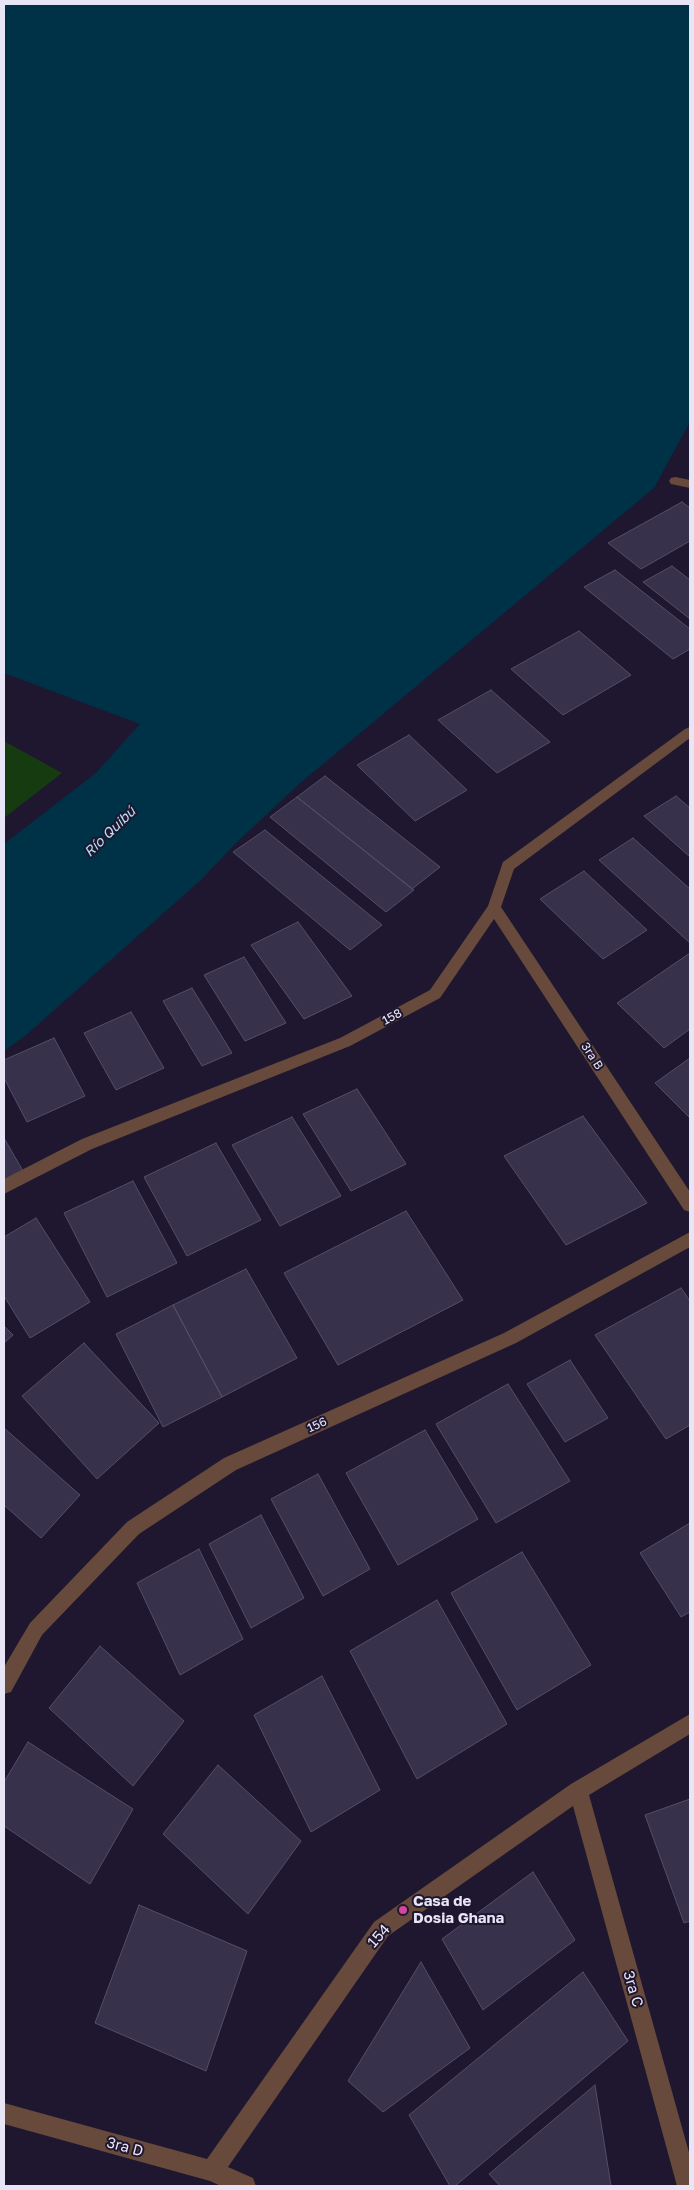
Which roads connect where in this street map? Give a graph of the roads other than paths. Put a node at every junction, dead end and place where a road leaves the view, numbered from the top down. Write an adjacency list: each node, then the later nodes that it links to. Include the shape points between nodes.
1 (675, 481): 2 (street)
2 (690, 484)
3 (690, 732): 4 (street, 158, via 508,866)
4 (494, 908): 5 (street, 158, via 435,994 345,1042 87,1144); 6 (street, 3ra B)
5 (4, 1187)
6 (690, 1205)
7 (690, 1239): 8 (street, 156, via 510,1338 230,1464 133,1528 36,1629)
8 (4, 1685)
9 (690, 1723): 10 (street, 154)
10 (578, 1792): 12 (street, 154, via 381,1929); 14 (street, 3ra C)
11 (4, 2114): 12 (street, 3ra D)
12 (212, 2171): 13 (street, 3ra D)
13 (245, 2186)
14 (688, 2186)

